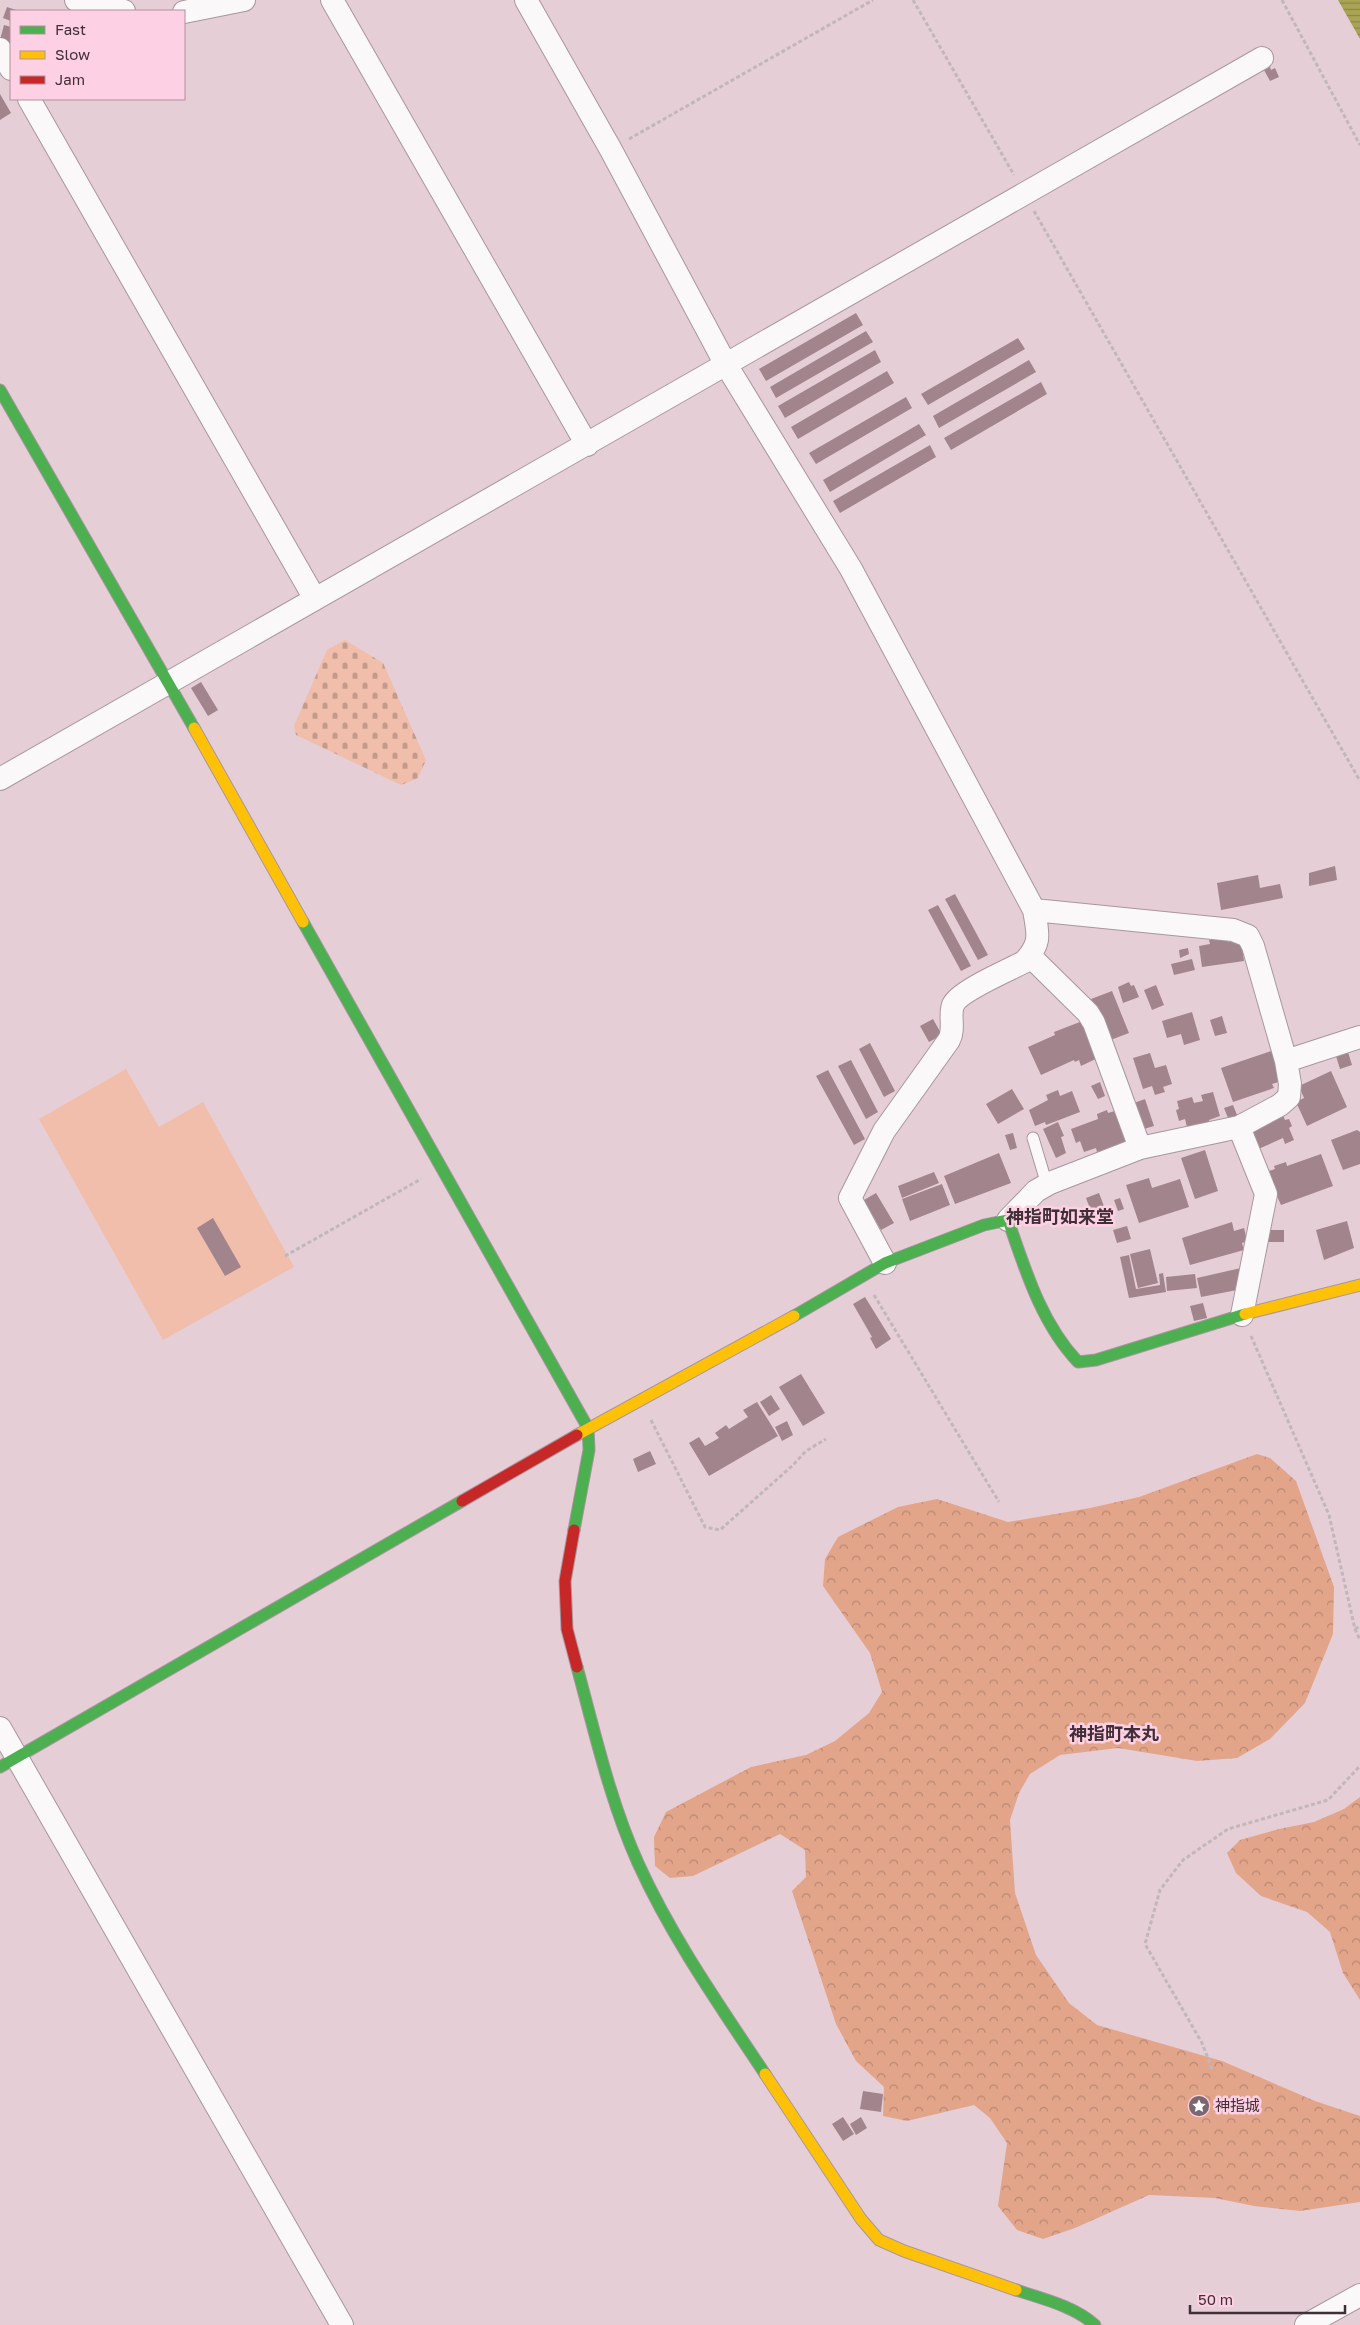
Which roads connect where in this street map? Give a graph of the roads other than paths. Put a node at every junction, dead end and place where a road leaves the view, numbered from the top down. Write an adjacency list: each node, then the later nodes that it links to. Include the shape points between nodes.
1 (76, 0): 5 (street)
2 (244, 0): 6 (street)
3 (332, 0): 13 (street)
4 (526, 0): 11 (street)
5 (120, 10)
6 (185, 12)
7 (0, 49): 9 (street)
8 (1262, 58): 11 (street)
9 (10, 66)
10 (29, 100): 14 (street)
11 (725, 363): 13 (street); 17 (street, via 851,569)
12 (0, 390): 15 (street)
13 (586, 445): 14 (street)
14 (315, 599): 15 (street)
15 (168, 682): 16 (street); 29 (street)
16 (0, 779)
17 (1034, 910): 18 (street, via 1039,938); 20 (street, via 1233,930 1248,936)
18 (1030, 956): 23 (street, via 1088,1013 1094,1023); 26 (street, via 961,996 953,1006 953,1032 949,1040 884,1131 850,1198)
19 (1360, 1037): 20 (street)
20 (1286, 1061): 21 (street, via 1289,1097)
21 (1239, 1127): 23 (street); 28 (street, via 1266,1194)
22 (1033, 1138): 24 (lane)
23 (1140, 1148): 24 (street)
24 (1047, 1184): 25 (street)
25 (1008, 1220): 26 (street); 28 (street, via 1046,1314 1066,1350 1078,1362 1096,1360)
26 (885, 1264): 29 (street)
27 (1360, 1284): 28 (street)
28 (1242, 1316)
29 (588, 1428): 31 (street); 34 (street, via 589,1450 565,1581 567,1629 611,1791 638,1863 687,1956 855,2211 879,2240 1064,2307 1085,2316)
30 (0, 1728): 31 (street)
31 (8, 1762): 33 (street)
32 (1360, 2295): 35 (street)
33 (342, 2325)
34 (1095, 2325)
35 (1306, 2325)

